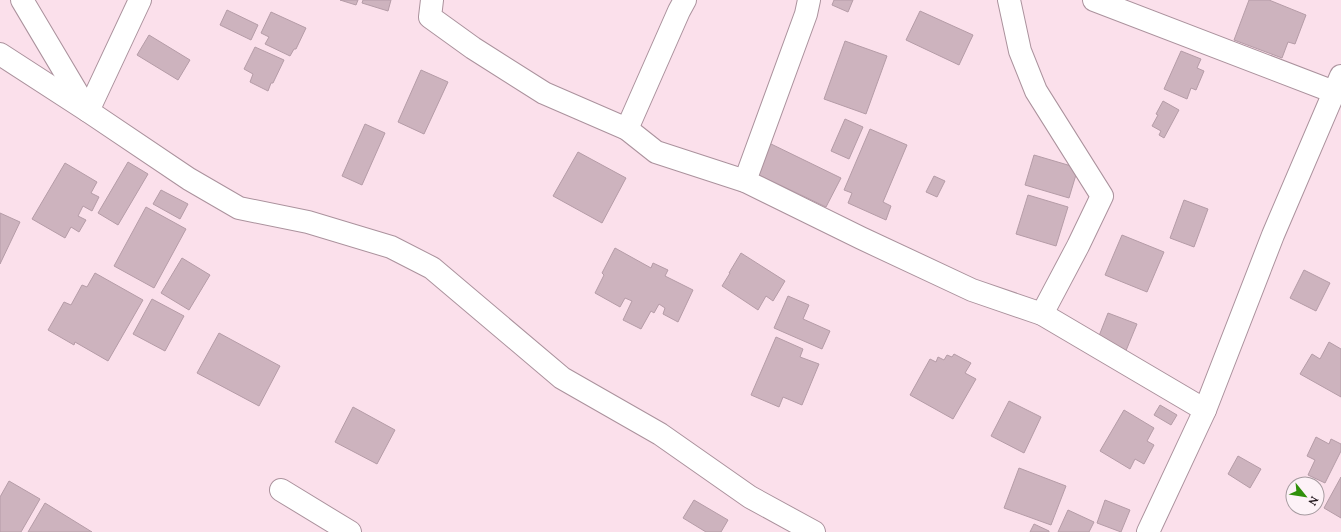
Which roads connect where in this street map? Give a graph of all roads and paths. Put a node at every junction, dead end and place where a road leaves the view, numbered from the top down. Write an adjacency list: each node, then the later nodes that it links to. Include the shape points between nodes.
1 (22, 0): 10 (street)
2 (140, 0): 10 (street)
3 (432, 0): 11 (street, via 430,17 473,48 544,93)
4 (685, 0): 11 (street)
5 (809, 0): 12 (street)
6 (1009, 0): 13 (street, via 1020,51 1036,91 1102,196)
7 (1094, 0): 9 (street)
8 (0, 54): 10 (street)
9 (1338, 84): 14 (street, via 1272,235)
10 (88, 111): 17 (street, via 188,179 239,208 308,222 391,247 432,268 562,378 660,434 750,497)
11 (627, 129): 12 (street, via 656,152)
12 (745, 181): 13 (street, via 972,290)
13 (1042, 314): 14 (street)
14 (1205, 410): 18 (street)
15 (281, 490): 16 (street)
16 (350, 532)
17 (814, 532)
18 (1148, 532)

